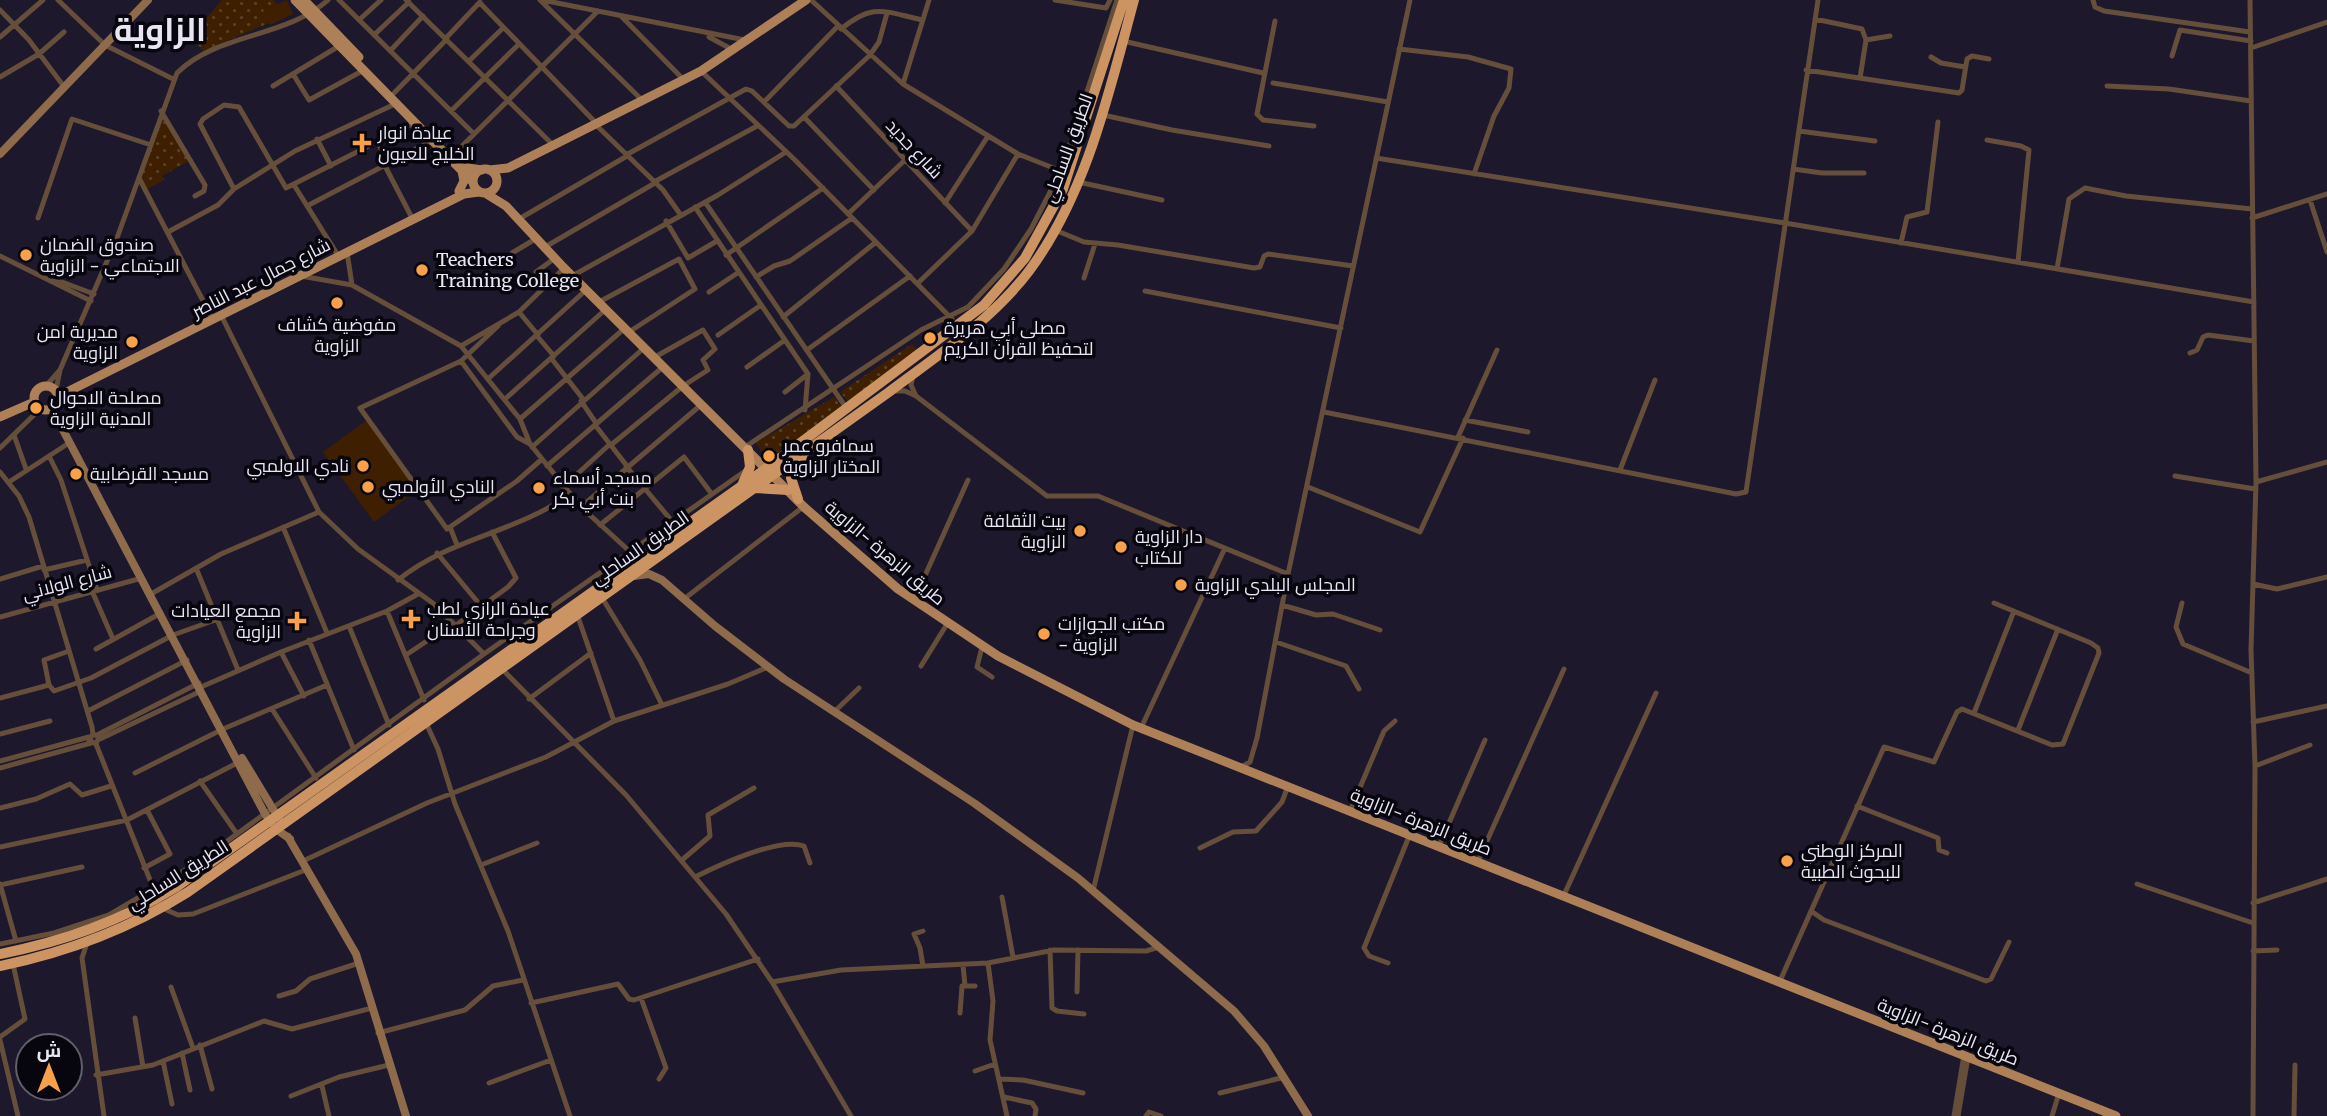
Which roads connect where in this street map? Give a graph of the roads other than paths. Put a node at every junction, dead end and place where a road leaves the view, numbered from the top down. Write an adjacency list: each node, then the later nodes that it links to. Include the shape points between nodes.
1 (43, 0): 36 (street)
2 (58, 0): 50 (street)
3 (142, 0): 50 (main road)
4 (148, 0): 50 (main road)
5 (295, 0): 25 (main road)
6 (304, 0): 25 (main road)
7 (328, 0): 25 (street)
8 (339, 0): 32 (street)
9 (381, 0): 32 (street)
10 (541, 0): 27 (street); 41 (street)
11 (806, 0): 49 (main road)
12 (811, 0): 37 (street)
13 (929, 0): 33 (street)
14 (1055, 0): 15 (street, via 1102,8 1108,7)
15 (1110, 0)
16 (1117, 0): 125 (street)
17 (1124, 0): 199 (highway, الطريق الساحلي, via 1054,208 1011,276)
18 (1134, 0): 47 (highway, الطريق الساحلي)
19 (1410, 0): 54 (street)
20 (1818, 0): 31 (street)
21 (2093, 0): 40 (street, via 2095,7 2104,11)
22 (407, 1): 29 (street); 43 (street)
23 (481, 1): 38 (street); 46 (street)
24 (2252, 1): 40 (street)
25 (313, 8): 53 (main road); 74 (street, via 194,59); 82 (main road)
26 (0, 10): 36 (street)
27 (598, 11): 30 (street); 41 (street)
28 (887, 13): 33 (street); 37 (street, via 862,12); 58 (street, via 881,38)
29 (423, 16): 46 (street); 56 (street)
30 (621, 16): 42 (street); 75 (street)
31 (1815, 19): 48 (street, via 1856,25); 66 (street)
32 (359, 20): 43 (street)
33 (923, 20): 77 (street)
34 (1275, 21): 69 (street)
35 (2327, 22): 52 (street)
36 (16, 25): 45 (street); 57 (street)
37 (840, 27): 58 (street); 87 (street)
38 (503, 28): 51 (street); 62 (street)
39 (64, 32): 57 (street)
40 (2250, 32): 52 (street)
41 (574, 33): 63 (street); 85 (street)
42 (703, 33): 49 (street); 55 (street)
43 (374, 35): 56 (street)
44 (1891, 36): 48 (street)
45 (0, 37)
46 (447, 39): 62 (street); 68 (street)
47 (1122, 40): 69 (street); 92 (highway, الطريق الساحلي)
48 (1866, 40): 73 (street)
49 (747, 41): 55 (main road)
50 (103, 43): 74 (street); 78 (main road); 112 (main road)
51 (519, 44): 63 (street); 71 (street)
52 (2251, 44): 60 (street, via 2180,30); 86 (street)
53 (339, 46): 65 (main road); 70 (street)
54 (1399, 49): 88 (street); 127 (street, via 1468,57 1511,69 1508,92 1494,116)
55 (733, 50): 67 (main road)
56 (390, 51): 68 (street)
57 (39, 54): 72 (street); 78 (street)
58 (870, 55): 77 (street); 80 (street)
59 (1931, 57): 64 (street)
60 (2172, 57)
61 (1989, 59): 64 (street, via 1969,57)
62 (470, 60): 71 (street)
63 (542, 66): 84 (street); 96 (street)
64 (1965, 68): 73 (street, via 1959,93)
65 (364, 70): 70 (street, via 309,100); 89 (main road)
66 (1806, 70): 73 (street); 99 (street)
67 (701, 71): 75 (main road); 83 (street)
68 (414, 72): 82 (street); 91 (street)
69 (1263, 73): 98 (street, via 1257,109 1260,119)
70 (293, 74): 79 (street)
71 (486, 76): 84 (street); 91 (street)
72 (0, 77)
73 (1860, 78)
74 (173, 79): 90 (street)
75 (683, 79): 85 (main road)
76 (1273, 83): 88 (street)
77 (903, 84): 101 (street)
78 (62, 85): 110 (main road)
79 (273, 86)
80 (836, 86): 93 (street); 117 (street, شارع جديد)
81 (2108, 86): 86 (street)
82 (394, 93): 114 (main road)
83 (727, 98): 87 (street, via 748,89); 97 (street); 115 (street)
84 (508, 99): 100 (street); 108 (street)
85 (642, 100): 96 (main road)
86 (2251, 100): 147 (street)
87 (764, 102): 93 (street, via 790,127)
88 (1388, 102): 116 (street)
89 (396, 103): 94 (main road); 102 (street)
90 (161, 111): 107 (street); 139 (street, via 205,185)
91 (451, 111): 100 (street)
92 (1101, 114): 109 (street); 130 (highway, الطريق الساحلي)
93 (804, 117): 136 (street)
94 (415, 122): 103 (main road); 106 (street)
95 (1938, 122): 162 (street, via 1927,212 1907,216)
96 (596, 124): 108 (main road); 115 (street)
97 (757, 126): 111 (street); 131 (street)
98 (1314, 126)
99 (1799, 131): 105 (street); 122 (street)
100 (474, 134): 114 (street)
101 (988, 136): 113 (street); 143 (street)
102 (317, 139): 119 (street); 120 (street)
103 (433, 140): 118 (street); 124 (main road)
104 (1987, 140): 172 (street, via 2029,150)
105 (1875, 141)
106 (378, 143): 118 (street); 120 (street)
107 (151, 145): 128 (street); 151 (street, via 73,119)
108 (553, 145): 121 (main road)
109 (1269, 146)
110 (0, 147)
111 (786, 152): 134 (street); 142 (street)
112 (0, 154)
113 (1018, 154): 125 (street); 157 (street)
114 (453, 155): 123 (main road, via 464,166)
115 (627, 156): 131 (street); 153 (street)
116 (1376, 158): 127 (street); 173 (street)
117 (905, 160): 136 (street); 143 (street, شارع جديد)
118 (386, 163): 144 (street); 149 (street)
119 (271, 166): 132 (street, via 284,187); 135 (street); 135 (street, via 239,107 224,105 213,112 200,126)
120 (331, 166): 132 (street)
121 (508, 168): 123 (main road); 129 (main road)
122 (1793, 169): 126 (street); 155 (street)
123 (485, 170): 129 (main road); 133 (main road, via 476,173)
124 (462, 171): 133 (main road); 137 (main road)
125 (1060, 171): 197 (street, via 1004,270 975,301)
126 (1864, 173)
127 (1475, 174): 155 (street)
128 (139, 178): 158 (street); 189 (street)
129 (497, 182): 133 (main road, via 493,190); 145 (main road)
130 (1078, 182): 140 (street); 156 (highway, الطريق الساحلي)
131 (654, 183): 148 (street); 164 (street)
132 (294, 185): 144 (street)
133 (478, 187): 137 (main road, شارع جمال عبد الناصر); 145 (main road); 168 (main road, شارع جمال عبد الناصر)
134 (822, 188): 150 (street); 165 (street)
135 (234, 190): 158 (street, via 218,205)
136 (874, 190): 150 (street)
137 (459, 191): 149 (main road, شارع جمال عبد الناصر)
138 (2327, 194): 141 (street)
139 (195, 196)
140 (1162, 200)
141 (2310, 200): 152 (street); 166 (street)
142 (705, 202): 146 (street); 165 (street)
143 (945, 202): 157 (street, شارع جديد)
144 (307, 206): 168 (street)
145 (506, 206): 153 (main road, طريق الزهرة -الزاوية)
146 (695, 207): 148 (street); 160 (street)
147 (2252, 209): 152 (street); 175 (street, via 2085,188 2069,199)
148 (680, 214): 154 (street)
149 (411, 216): 168 (main road, شارع جمال عبد الناصر)
150 (850, 216): 161 (street); 180 (street, via 790,261)
151 (38, 218)
152 (2252, 218): 191 (street)
153 (519, 219): 159 (main road, طريق الزهرة -الزاوية)
154 (666, 221): 160 (street, via 688,258); 178 (street)
155 (1784, 223): 162 (street); 258 (street, via 1747,490 1736,494)
156 (1055, 230): 163 (street); 219 (highway, الطريق الساحلي, via 1010,293)
157 (972, 231): 183 (street)
158 (167, 232): 195 (street)
159 (537, 238): 164 (main road, طريق الزهرة -الزاوية); 167 (street)
160 (717, 241): 169 (street)
161 (876, 242): 179 (street); 196 (street)
162 (1901, 243): 172 (street)
163 (1095, 244): 173 (street, via 1254,268 1260,267 1268,254); 181 (street)
164 (545, 247): 171 (main road, طريق الزهرة -الزاوية)
165 (736, 248): 169 (street); 180 (street)
166 (2327, 251)
167 (512, 253)
168 (341, 254): 177 (main road, شارع جمال عبد الناصر); 184 (street)
169 (726, 255): 176 (street)
170 (0, 256): 182 (street)
171 (555, 258): 174 (main road, طريق الزهرة -الزاوية); 185 (street, via 536,272)
172 (2018, 262): 175 (street)
173 (1353, 266): 200 (street)
174 (564, 268): 178 (main road, طريق الزهرة -الزاوية); 185 (street)
175 (2057, 269): 191 (street)
176 (739, 272): 188 (street); 192 (street)
177 (298, 275): 184 (street); 195 (main road, شارع جمال عبد الناصر)
178 (572, 276): 186 (main road, طريق الزهرة -الزاوية)
179 (910, 276): 183 (street); 208 (street)
180 (756, 277): 196 (street)
181 (1084, 278)
182 (51, 279): 189 (street); 190 (street)
183 (918, 283): 197 (street)
184 (352, 285): 206 (street)
185 (544, 288): 194 (street)
186 (586, 290): 193 (main road, طريق الزهرة -الزاوية); 203 (street)
187 (1145, 291): 200 (street)
188 (709, 292)
189 (94, 294): 190 (street)
190 (91, 301): 217 (street)
191 (2254, 302): 205 (street)
192 (761, 305): 202 (street); 204 (street)
193 (602, 306): 201 (main road, طريق الزهرة -الزاوية); 201 (street, via 679,259 695,289); 212 (street)
194 (519, 312): 198 (street); 203 (street)
195 (217, 315): 226 (main road, شارع جمال عبد الناصر); 275 (street)
196 (783, 317): 208 (street)
197 (950, 317): 199 (street); 225 (street, via 921,330)
198 (498, 326): 206 (street); 211 (street)
199 (959, 327): 235 (highway, الطريق الساحلي)
200 (1341, 328): 237 (street)
201 (627, 330): 207 (main road, طريق الزهرة -الزاوية); 220 (street)
202 (718, 335)
203 (537, 336): 212 (street); 221 (street)
204 (785, 340): 216 (street); 218 (street)
205 (2254, 341): 210 (street, via 2208,335); 266 (street)
206 (461, 346): 211 (street)
207 (645, 347): 213 (main road, طريق الزهرة -الزاوية); 231 (street)
208 (807, 350): 225 (street)
209 (1497, 350): 240 (street)
210 (2190, 353)
211 (470, 354): 214 (street); 221 (street)
212 (552, 357): 220 (street); 230 (street)
213 (655, 357): 215 (main road, طريق الزهرة -الزاوية); 224 (street, via 704,331 715,349 704,360 708,370)
214 (461, 361): 246 (street, via 517,437); 279 (street, via 360,408 446,528)
215 (664, 366): 224 (main road, طريق الزهرة -الزاوية); 241 (street)
216 (747, 367)
217 (60, 370): 223 (street); 226 (street)
218 (808, 374): 227 (street); 236 (street)
219 (913, 374): 228 (highway, الطريق الساحلي); 229 (street)
220 (566, 377): 231 (street); 239 (street)
221 (489, 378): 230 (street)
222 (1655, 380): 258 (street)
223 (46, 386): 226 (main road); 233 (main road, via 36,391)
224 (683, 386): 232 (main road, طريق الزهرة -الزاوية); 247 (street)
225 (834, 390): 235 (street); 236 (street)
226 (57, 392): 234 (main road)
227 (785, 392)
228 (889, 392): 229 (street); 250 (highway, الطريق الساحلي)
229 (916, 396): 282 (street, via 1046,496 1098,496)
230 (505, 399): 239 (street)
231 (582, 400): 241 (street); 246 (street)
232 (702, 404): 249 (main road, طريق الزهرة -الزاوية); 255 (street)
233 (37, 405): 234 (main road); 238 (main road); 243 (street)
234 (52, 409): 245 (main road)
235 (846, 409): 260 (highway, الطريق الساحلي)
236 (805, 410): 249 (street)
237 (1324, 411): 244 (street); 268 (street)
238 (0, 417)
239 (520, 419): 246 (street)
240 (1465, 420): 242 (street); 244 (street)
241 (596, 424): 247 (street); 254 (street)
242 (1528, 432)
243 (14, 435): 248 (street); 257 (street)
244 (1461, 438): 258 (street); 268 (street, via 1420,532)
245 (69, 443): 251 (street); 291 (main road)
246 (531, 445): 252 (street)
247 (610, 445): 255 (street); 265 (street)
248 (0, 448)
249 (746, 449): 256 (highway); 260 (main road, طريق الزهرة -الزاوية)
250 (809, 449): 260 (highway, الطريق الساحلي); 273 (highway, via 792,474)
251 (49, 456): 257 (street); 286 (street)
252 (542, 459): 254 (street); 279 (street)
253 (2327, 461): 266 (street)
254 (547, 466): 265 (street)
255 (626, 466): 267 (street); 274 (street)
256 (750, 467): 264 (highway); 271 (street)
257 (26, 469): 263 (street)
258 (1620, 470)
259 (0, 472): 263 (street)
260 (770, 472): 264 (highway, الطريق الساحلي); 269 (highway, الطريق الساحلي); 270 (main road, طريق الزهرة -الزاوية)
261 (2175, 476): 266 (street)
262 (968, 480): 302 (street)
263 (9, 482): 287 (street, via 24,505)
264 (741, 485): 284 (highway, الطريق الساحلي)
265 (563, 486): 272 (street)
266 (2255, 486): 296 (street)
267 (643, 487): 271 (street, via 686,457); 276 (street); 277 (street)
268 (1308, 487): 289 (street)
269 (753, 489): 270 (highway); 285 (highway, الطريق الساحلي)
270 (788, 490): 273 (main road, طريق الزهرة -الزاوية)
271 (711, 492): 276 (street)
272 (570, 494): 274 (street); 280 (street)
273 (801, 503): 301 (street); 302 (main road, طريق الزهرة -الزاوية)
274 (581, 507): 277 (street)
275 (319, 512): 278 (street); 294 (street)
276 (671, 520): 284 (street)
277 (600, 525): 284 (street)
278 (283, 527): 288 (street); 319 (street)
279 (450, 527): 281 (street)
280 (492, 532): 281 (street); 307 (street, via 516,578)
281 (457, 545): 283 (street)
282 (1226, 548): 289 (street); 362 (street)
283 (437, 552): 294 (street); 307 (street)
284 (634, 554): 329 (street); 387 (highway, الطريق الساحلي)
285 (658, 556): 292 (highway, الطريق الساحلي); 295 (main road, via 656,566)
286 (87, 560): 287 (street); 297 (street)
287 (44, 568): 293 (street); 303 (street)
288 (196, 568): 298 (street); 313 (street)
289 (1288, 574): 306 (street)
290 (2327, 577): 296 (street, via 2277,589)
291 (142, 578): 297 (street, شارع الولاني); 298 (main road)
292 (628, 578): 295 (main road, via 646,574); 300 (highway, الطريق الساحلي)
293 (0, 579)
294 (398, 580): 299 (street)
295 (662, 580): 301 (main road)
296 (2253, 584): 337 (street)
297 (94, 591): 303 (street, شارع الولاني); 321 (street)
298 (151, 594): 310 (main road)
299 (418, 594): 308 (street); 315 (street)
300 (601, 596): 311 (highway, الطريق الساحلي); 350 (street)
301 (684, 599): 333 (main road)
302 (911, 599): 314 (main road, طريق الزهرة -الزاوية)
303 (54, 603): 312 (street, شارع الولاني); 326 (street)
304 (1994, 603): 309 (street)
305 (2182, 603): 337 (street, via 2176,627 2183,644)
306 (1282, 605): 318 (street, via 1316,615 1333,614); 323 (street)
307 (481, 606): 315 (street)
308 (387, 611): 316 (street); 330 (street)
309 (2014, 611): 317 (street); 355 (street)
310 (161, 613): 320 (main road); 321 (street)
311 (577, 614): 328 (street); 334 (highway, الطريق الساحلي)
312 (0, 617)
313 (218, 619): 320 (street); 336 (street)
314 (947, 624): 324 (main road, طريق الزهرة -الزاوية); 332 (street)
315 (453, 625): 329 (street); 330 (street)
316 (349, 626): 319 (street); 361 (street)
317 (2057, 629): 364 (street); 364 (street, via 2098,648 2089,679 2063,744)
318 (1380, 630)
319 (327, 633): 322 (street)
320 (173, 635): 331 (main road); 339 (street)
321 (113, 639): 325 (street)
322 (309, 640): 327 (street); 341 (street)
323 (1276, 642): 344 (street, via 1346,666); 374 (street, via 1254,751 1250,762)
324 (982, 647): 338 (street, via 977,667); 362 (main road, طريق الزهرة -الزاوية)
325 (96, 649)
326 (69, 651): 339 (street); 340 (street, via 44,660)
327 (281, 652): 336 (street); 346 (street)
328 (591, 653): 348 (street); 357 (street)
329 (484, 654): 349 (street)
330 (406, 655): 349 (street)
331 (187, 660): 342 (main road); 353 (street)
332 (921, 666)
333 (768, 667): 350 (street); 354 (main road)
334 (501, 668): 348 (street); 360 (highway, الطريق الساحلي)
335 (1564, 669): 398 (street)
336 (238, 670): 342 (street)
337 (2252, 673): 359 (street)
338 (992, 677)
339 (80, 683): 340 (street, via 57,691); 353 (street)
340 (49, 685): 347 (street)
341 (327, 685): 346 (street); 370 (street)
342 (201, 687): 363 (main road); 366 (street)
343 (859, 688): 354 (street)
344 (1359, 689)
345 (1656, 693): 410 (street)
346 (304, 695): 352 (street)
347 (0, 698)
348 (529, 699): 368 (street)
349 (424, 700): 361 (street)
350 (662, 705): 357 (street)
351 (2327, 706): 359 (street)
352 (272, 709): 363 (street); 377 (street)
353 (88, 711): 366 (street)
354 (834, 712): 409 (main road, via 999,820)
355 (1974, 713): 364 (street); 383 (street, via 1957,712 1934,762 1884,747)
356 (50, 721): 365 (street)
357 (614, 721): 368 (street)
358 (1395, 721): 386 (street, via 1384,731)
359 (2253, 722): 373 (street)
360 (426, 723): 382 (street); 387 (highway, الطريق الساحلي)
361 (389, 725): 370 (street)
362 (1137, 727): 374 (main road, طريق الزهرة -الزاوية); 409 (street)
363 (223, 729): 371 (main road); 376 (street)
364 (2018, 730)
365 (0, 734)
366 (94, 739): 372 (street); 375 (street); 379 (street)
367 (1485, 740): 392 (street)
368 (572, 742): 382 (street); 396 (street)
369 (2310, 745): 373 (street)
370 (354, 750): 377 (street)
371 (240, 759): 378 (street); 387 (main road)
372 (0, 761)
373 (2255, 766): 412 (street)
374 (1241, 767): 380 (main road, طريق الزهرة -الزاوية)
375 (0, 768)
376 (135, 773)
377 (316, 778): 387 (street)
378 (200, 781): 385 (street); 389 (street)
379 (111, 786): 384 (street, via 82,795 70,784); 388 (street)
380 (1288, 786): 386 (main road, طريق الزهرة -الزاوية); 394 (street, via 1282,802 1256,831 1233,832)
381 (754, 788): 396 (street, via 708,815 710,836)
382 (452, 794): 397 (street); 400 (street)
383 (1857, 806): 395 (street, via 1938,838 1939,850); 414 (street)
384 (0, 808)
385 (147, 810): 388 (street); 402 (street, via 170,854)
386 (1350, 811): 390 (main road, طريق الزهرة -الزاوية)
387 (274, 819): 389 (street); 397 (main road); 413 (highway, الطريق الساحلي); 427 (highway, الطريق الساحلي, via 126,916 59,941)
388 (127, 820): 393 (street); 402 (street)
389 (237, 834): 408 (street)
390 (1410, 834): 392 (main road, طريق الزهرة -الزاوية); 434 (street, via 1364,948 1369,956)
391 (537, 843): 400 (street)
392 (1439, 846): 398 (main road, طريق الزهرة -الزاوية)
393 (0, 847)
394 (1200, 848)
395 (1947, 853)
396 (682, 860): 404 (street)
397 (303, 861): 403 (main road)
398 (1478, 861): 410 (main road, طريق الزهرة -الزاوية)
399 (810, 863): 404 (street, via 804,846 794,844 737,857)
400 (481, 865): 438 (street)
401 (82, 867): 406 (street)
402 (144, 868): 408 (street)
403 (308, 869): 413 (street, via 193,914 178,915); 433 (main road)
404 (695, 877): 430 (street)
405 (2327, 879): 412 (street)
406 (0, 883): 417 (street)
407 (2137, 884): 415 (street)
408 (154, 890): 417 (street, via 82,925)
409 (1093, 891): 421 (main road)
410 (1564, 895): 439 (main road, طريق الزهرة -الزاوية)
411 (1002, 897): 428 (street)
412 (2253, 902): 415 (street)
413 (162, 908): 419 (highway, الطريق الساحلي)
414 (1811, 911): 418 (street, via 1824,920 1986,981 1992,979); 439 (street)
415 (2253, 923): 426 (street)
416 (923, 931): 437 (street, via 914,934)
417 (16, 941): 420 (street)
418 (2008, 942)
419 (88, 943): 422 (highway, الطريق الساحلي); 429 (street)
420 (0, 944)
421 (1159, 947): 424 (street, via 1146,951); 464 (main road, via 1234,1011)
422 (74, 948): 429 (street); 432 (highway, الطريق الساحلي)
423 (1050, 950): 424 (street); 428 (street); 448 (street, via 1052,1008)
424 (1078, 950): 442 (street)
425 (2277, 950): 426 (street)
426 (2253, 951): 491 (street)
427 (0, 954)
428 (1013, 957): 431 (street)
429 (82, 958): 463 (street)
430 (758, 959): 440 (street); 444 (street)
431 (988, 962): 435 (street); 458 (street)
432 (13, 963): 436 (highway, الطريق الساحلي); 451 (street, via 25,1019)
433 (359, 963): 443 (street, via 331,970); 446 (main road)
434 (1388, 963)
435 (963, 965): 437 (street); 447 (street, via 965,986 975,986 962,986)
436 (0, 966)
437 (923, 966): 440 (street, via 841,970)
438 (523, 980): 445 (street); 450 (street, via 493,986 465,1010)
439 (1780, 981): 455 (main road, طريق الزهرة -الزاوية)
440 (772, 982): 482 (street)
441 (171, 987): 453 (street)
442 (1077, 992)
443 (279, 996)
444 (641, 998): 445 (street, via 631,1000 622,986 614,984); 465 (street, via 666,1068)
445 (531, 1003): 456 (street)
446 (372, 1008): 450 (main road); 452 (street, via 292,1029 264,1021)
447 (960, 1013)
448 (1084, 1014)
449 (135, 1018): 461 (street)
450 (379, 1032): 459 (main road)
451 (0, 1039): 477 (street)
452 (200, 1045): 453 (street); 469 (street)
453 (193, 1048): 454 (street)
454 (182, 1053): 457 (street); 470 (street)
455 (1966, 1056): 473 (main road, طريق الزهرة -الزاوية); 488 (street)
456 (551, 1059): 467 (street); 481 (street)
457 (163, 1061): 461 (street); 476 (street)
458 (995, 1064): 462 (street); 466 (street)
459 (389, 1065): 468 (street, via 339,1077); 480 (main road)
460 (2295, 1065): 492 (street)
461 (144, 1066): 463 (street)
462 (975, 1071)
463 (96, 1075): 478 (street)
464 (1284, 1077): 472 (street); 487 (main road)
465 (659, 1079)
466 (1000, 1079): 471 (street); 475 (street)
467 (489, 1083)
468 (322, 1086): 474 (street); 479 (street)
469 (212, 1089)
470 (190, 1090)
471 (1083, 1093)
472 (1220, 1093)
473 (2059, 1093): 489 (street); 490 (main road, طريق الزهرة -الزاوية)
474 (291, 1096)
475 (1004, 1097): 483 (street); 484 (street, via 1032,1103)
476 (172, 1104)
477 (18, 1116)
478 (104, 1116)
479 (329, 1116)
480 (406, 1116)
481 (570, 1116)
482 (851, 1116)
483 (1007, 1116)
484 (1035, 1116)
485 (1146, 1116): 486 (street, via 1148,1112)
486 (1161, 1116)
487 (1308, 1116)
488 (1956, 1116)
489 (2052, 1116)
490 (2116, 1116)
491 (2253, 1116)
492 (2294, 1116)

